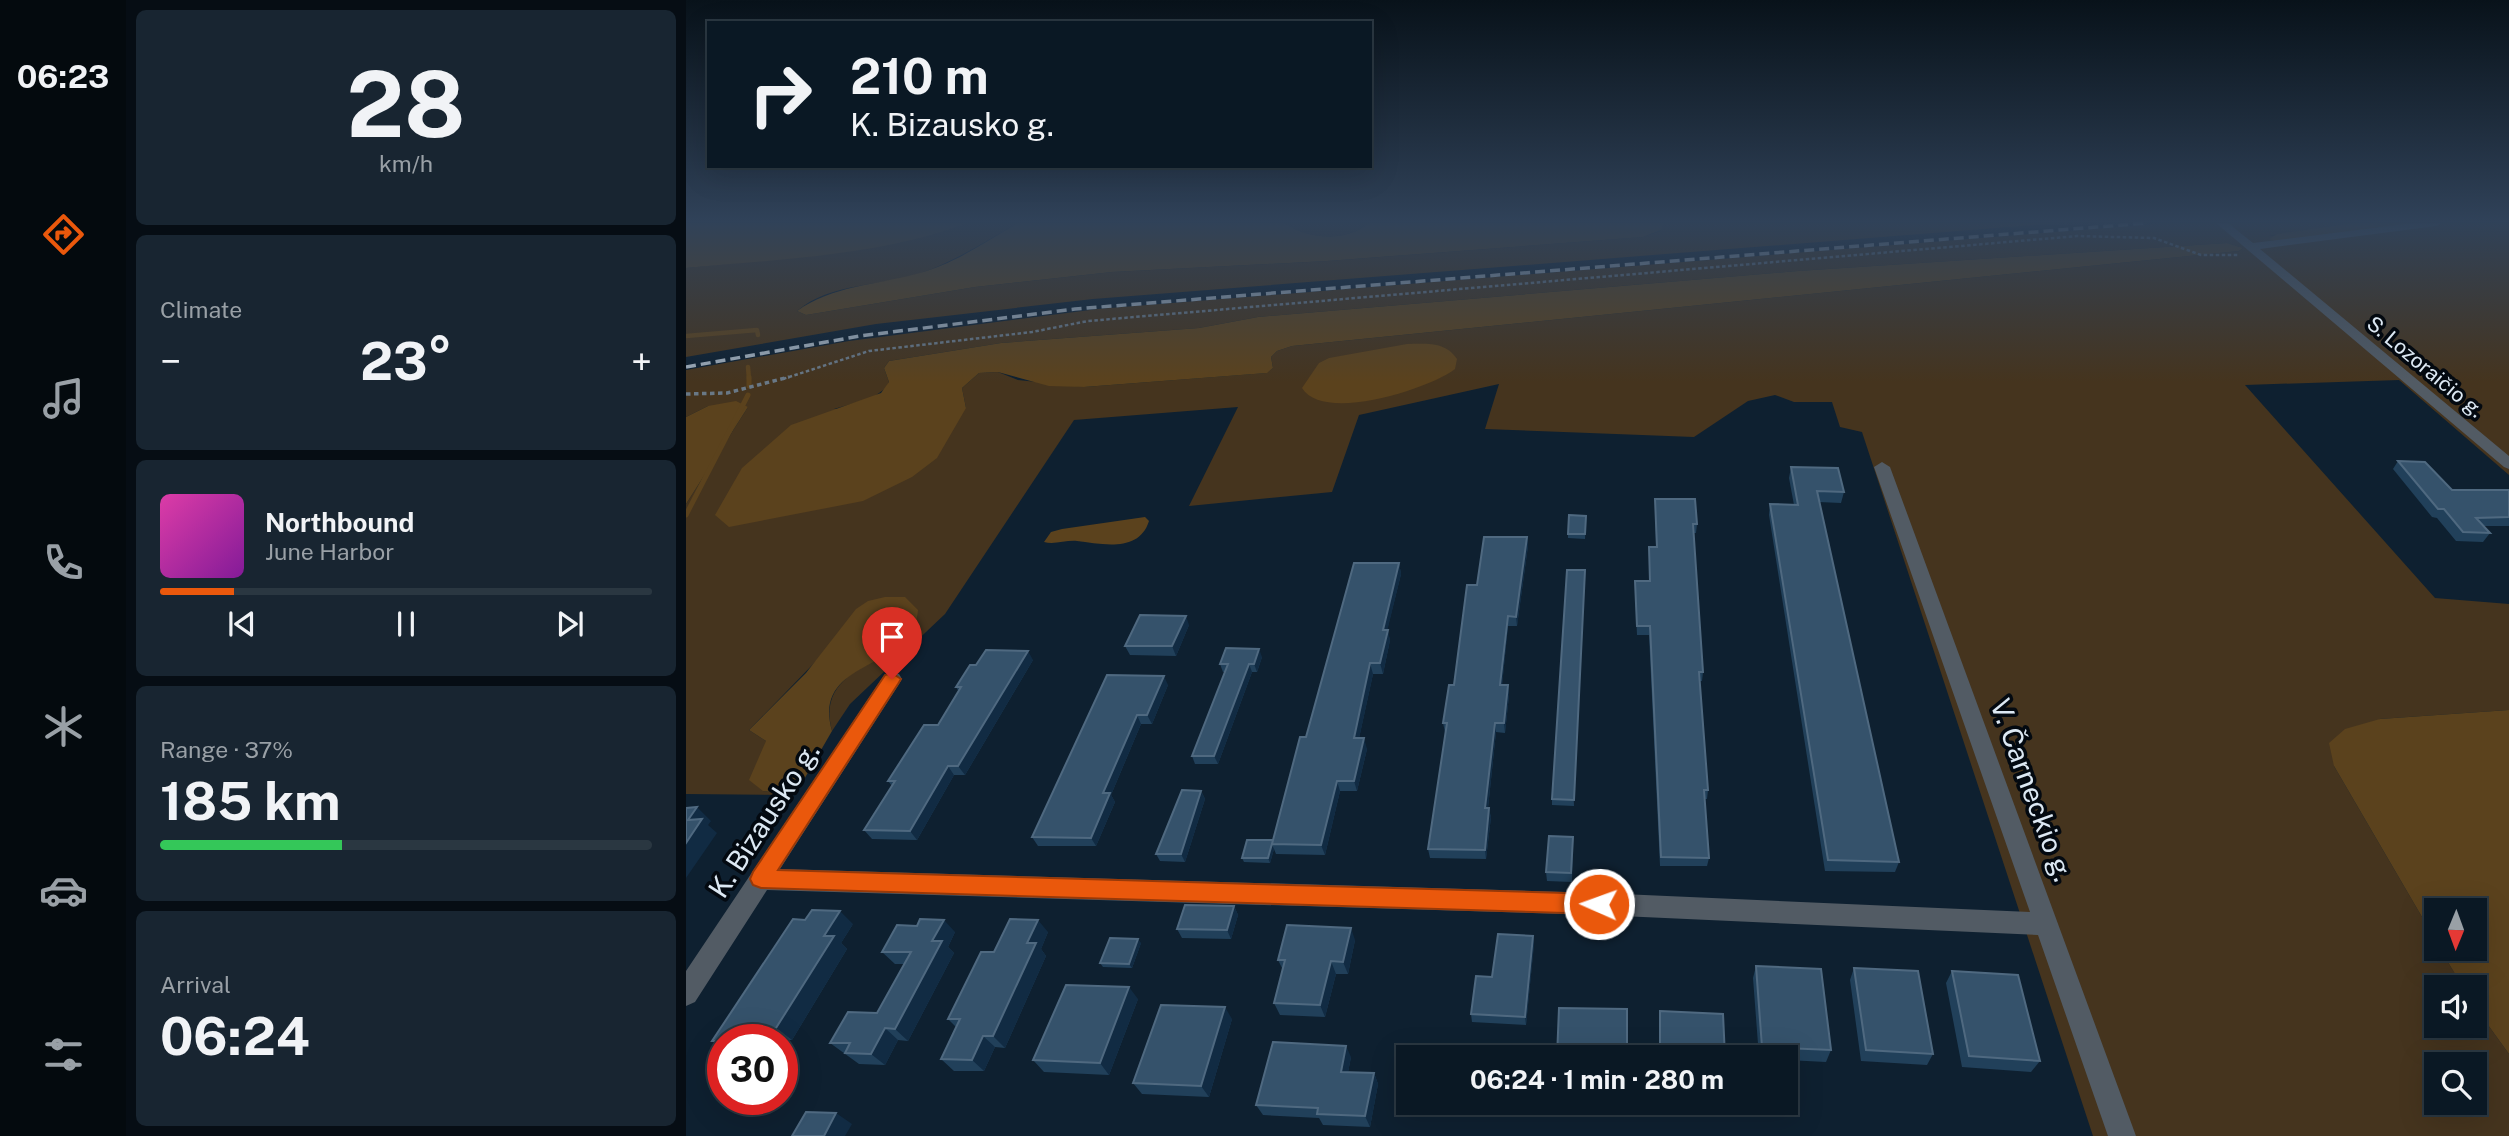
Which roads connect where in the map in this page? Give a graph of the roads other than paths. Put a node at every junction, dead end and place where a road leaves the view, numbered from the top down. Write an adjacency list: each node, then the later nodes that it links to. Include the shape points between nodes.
1 (2285, 276): 2 (street, S. Lozoraičio g.)
2 (2509, 464)
3 (1882, 467): 6 (street, V. Čarneckio g.)
4 (892, 679): 5 (street, K. Bizausko g.)
5 (761, 879): 6 (street, via 1599,904); 7 (street, K. Bizausko g.)
6 (2046, 924): 8 (street, V. Čarneckio g.)
7 (686, 993)
8 (2122, 1136)

